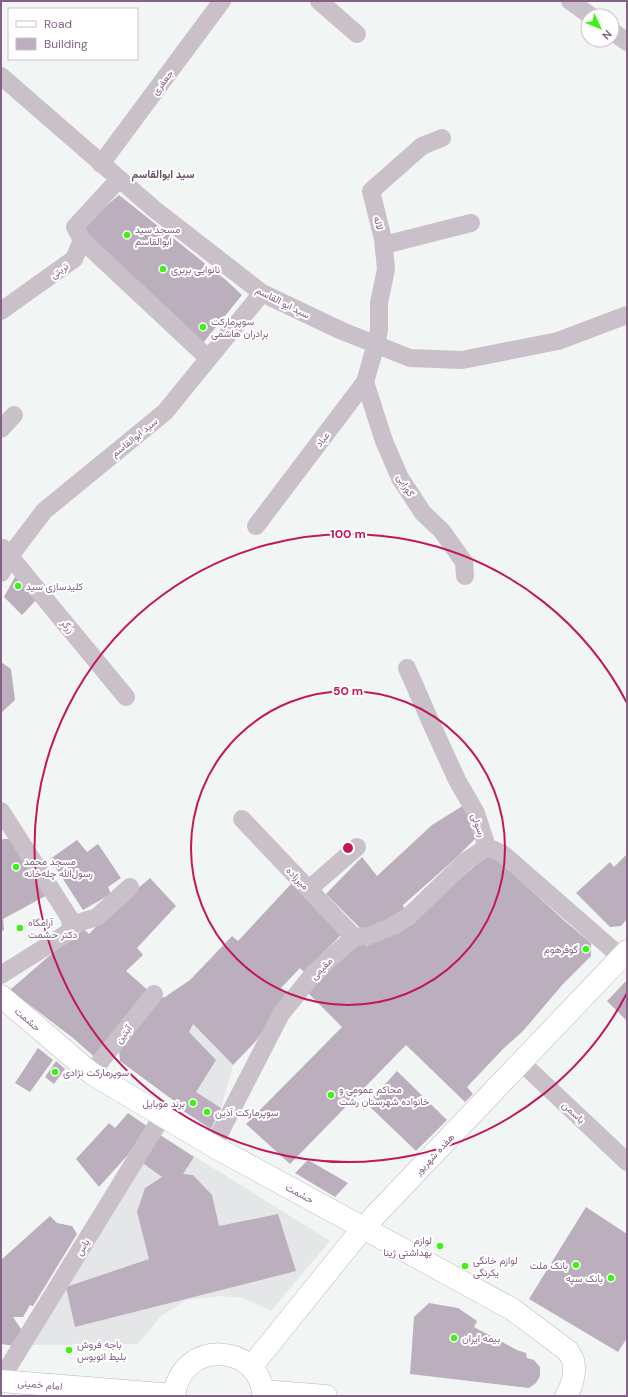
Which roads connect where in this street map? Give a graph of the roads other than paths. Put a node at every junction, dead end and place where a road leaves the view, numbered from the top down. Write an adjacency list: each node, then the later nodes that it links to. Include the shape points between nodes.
1 (222, 1): 8 (street, جعفری)
2 (320, 1): 5 (street)
3 (570, 1): 4 (street)
4 (580, 8)
5 (357, 34)
6 (1, 76): 8 (street, سید ابو القاسم)
7 (442, 138): 12 (street, لاله, via 422,146 371,191)
8 (101, 164): 9 (street, سید ابو القاسم)
9 (119, 179): 11 (street, via 75,226); 13 (street, سید ابو القاسم, via 154,210)
10 (471, 223): 12 (street)
11 (82, 240): 14 (street, تربتی, via 74,258); 17 (street)
12 (384, 245): 16 (street, لاله, via 386,269 379,303)
13 (262, 293): 16 (street, سید ابو القاسم, via 342,331); 17 (street, سید ابوالقاسم)
14 (1, 311)
15 (627, 315): 16 (street, سید ابو القاسم, via 558,341 462,360 410,358)
16 (376, 344): 18 (street, عباد)
17 (208, 358): 22 (street, سید ابوالقاسم, via 165,412 44,511)
18 (365, 382): 21 (street, عباد); 24 (street, گورابی, via 384,441 400,478 423,513 442,530 464,562)
19 (14, 415): 20 (street)
20 (1, 429)
21 (256, 526)
22 (5, 551): 23 (street, سید ابوالقاسم); 26 (street, زرگر)
23 (1, 573)
24 (465, 576)
25 (407, 668): 30 (street, رسولی, via 457,780 476,813)
26 (126, 697)
27 (1, 811): 33 (street, via 69,917)
28 (242, 819): 32 (street, میرزاده)
29 (357, 847): 32 (street)
30 (487, 847): 34 (street, via 466,861 409,916 368,936); 35 (street, رسولی, via 503,854)
31 (130, 887): 33 (street, via 97,917)
32 (309, 889): 34 (street, میرزاده)
33 (71, 925): 36 (street, via 69,932)
34 (354, 937): 42 (street, مقیمی, via 314,973 281,1014)
35 (624, 954): 39 (main road, هفده شهریور)
36 (1, 975)
37 (154, 994): 40 (street, آبتین)
38 (1, 996): 40 (main road, حشمت)
39 (521, 1062): 43 (street, یاسمن); 45 (main road, هفده شهریور)
40 (92, 1073): 41 (main road, حشمت)
41 (162, 1115): 42 (main road, حشمت); 48 (street, یاس)
42 (213, 1146): 44 (main road, حشمت)
43 (627, 1162)
44 (325, 1207): 45 (main road, حشمت); 46 (main road, via 346,1230 348,1239)
45 (363, 1228): 46 (main road, هفده شهریور); 52 (main road, حشمت, via 512,1309 550,1336 568,1351 573,1360 571,1389)
46 (342, 1254): 47 (main road, هفده شهریور)
47 (251, 1367): 49 (main road, via 259,1378); 50 (main road, via 239,1358 226,1354 211,1354 197,1359 186,1368 178,1381)
48 (1, 1380): 50 (main road, امام خمینی)
49 (263, 1394): 51 (main road)
50 (174, 1395)
51 (326, 1396)
52 (566, 1396)

